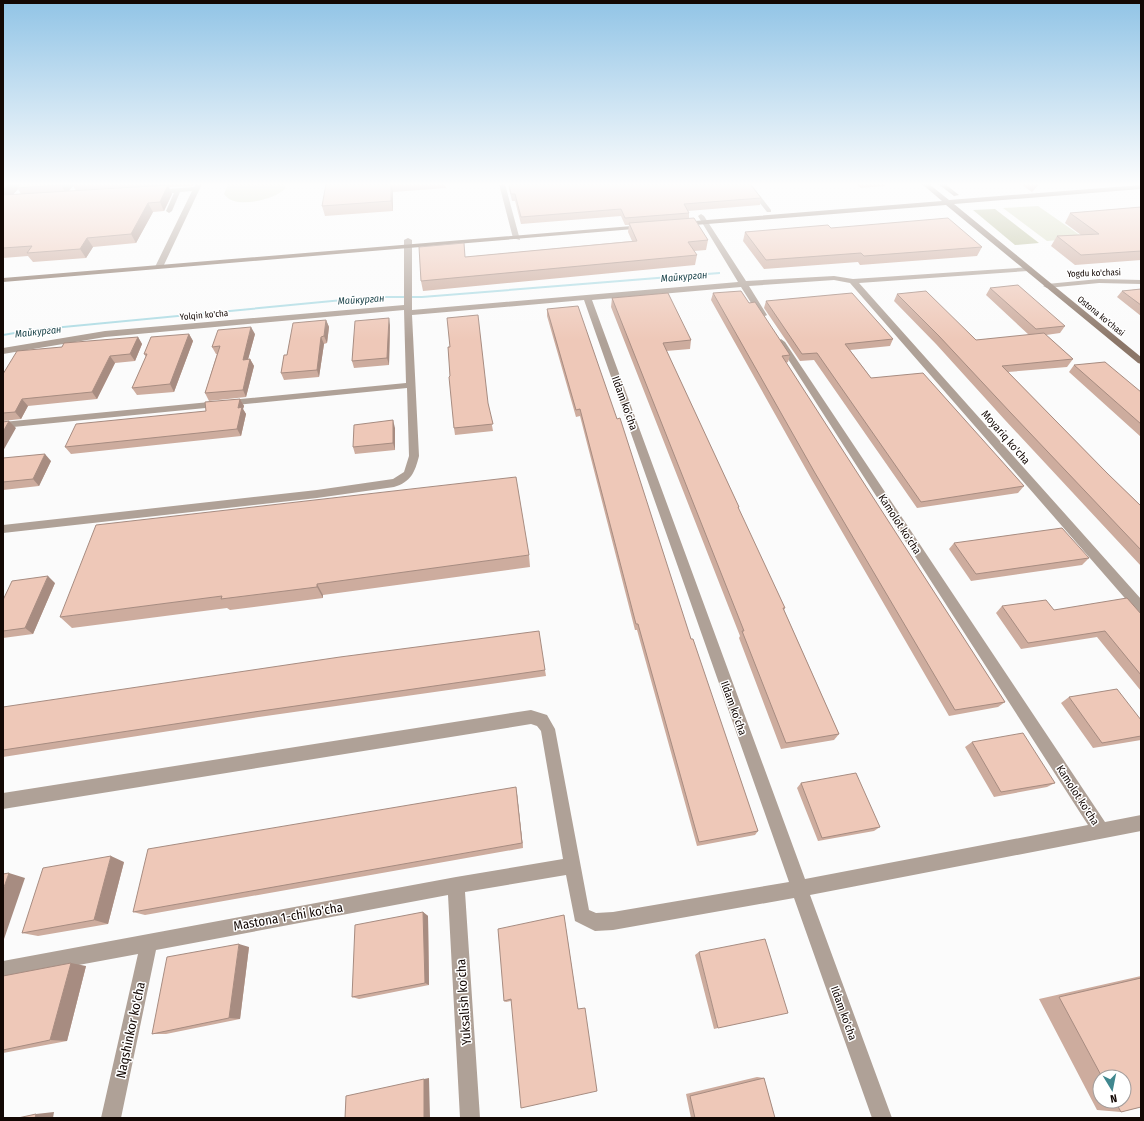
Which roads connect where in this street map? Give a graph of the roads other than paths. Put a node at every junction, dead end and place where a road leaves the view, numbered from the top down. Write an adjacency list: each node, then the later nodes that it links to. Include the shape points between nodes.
1 (174, 236): 6 (street)
2 (488, 236): 5 (main road)
3 (713, 236): 12 (street, Kamolot ko'cha)
4 (989, 236): 8 (main road, Ostona ko'chasi)
5 (408, 243): 6 (main road); 7 (main road); 16 (street)
6 (162, 260): 7 (street); 9 (main road)
7 (159, 267): 10 (main road)
8 (1028, 269): 11 (street, Yolqin ko'cha); 14 (main road, Ostona ko'chasi)
9 (3, 273)
10 (3, 280)
11 (853, 281): 12 (street, Yolqin ko'cha, via 834,278); 22 (street, Moyariq ko'cha)
12 (741, 282): 15 (street, Yolqin ko'cha); 25 (street, Kamolot ko'cha)
13 (1141, 282): 14 (street, Yogdu ko'chasi, via 1100,281)
14 (1047, 286): 18 (main road, Ostona ko'chasi)
15 (587, 298): 16 (street, Yolqin ko'cha); 28 (street, Ildam ko'cha)
16 (408, 310): 17 (street, Yolqin ko'cha, via 105,334); 19 (street)
17 (3, 351)
18 (1141, 361)
19 (411, 385): 20 (street); 21 (street, via 414,456 405,480 316,494)
20 (3, 425)
21 (3, 529)
22 (1141, 608)
23 (3, 801): 26 (street, via 531,717 542,720 548,729)
24 (1141, 823): 25 (street)
25 (1101, 830): 28 (street)
26 (573, 866): 27 (street, Mastona 1-chi ko'cha); 28 (street, via 581,915 595,922)
27 (456, 885): 29 (street, Mastona 1-chi ko'cha); 32 (street, Yuksalish ko'cha)
28 (799, 889): 33 (street, Ildam ko'cha)
29 (149, 942): 30 (street, Mastona 1-chi ko'cha); 31 (street, Naqshinkor ko'cha)
30 (3, 970)
31 (111, 1118)
32 (470, 1118)
33 (882, 1118)

